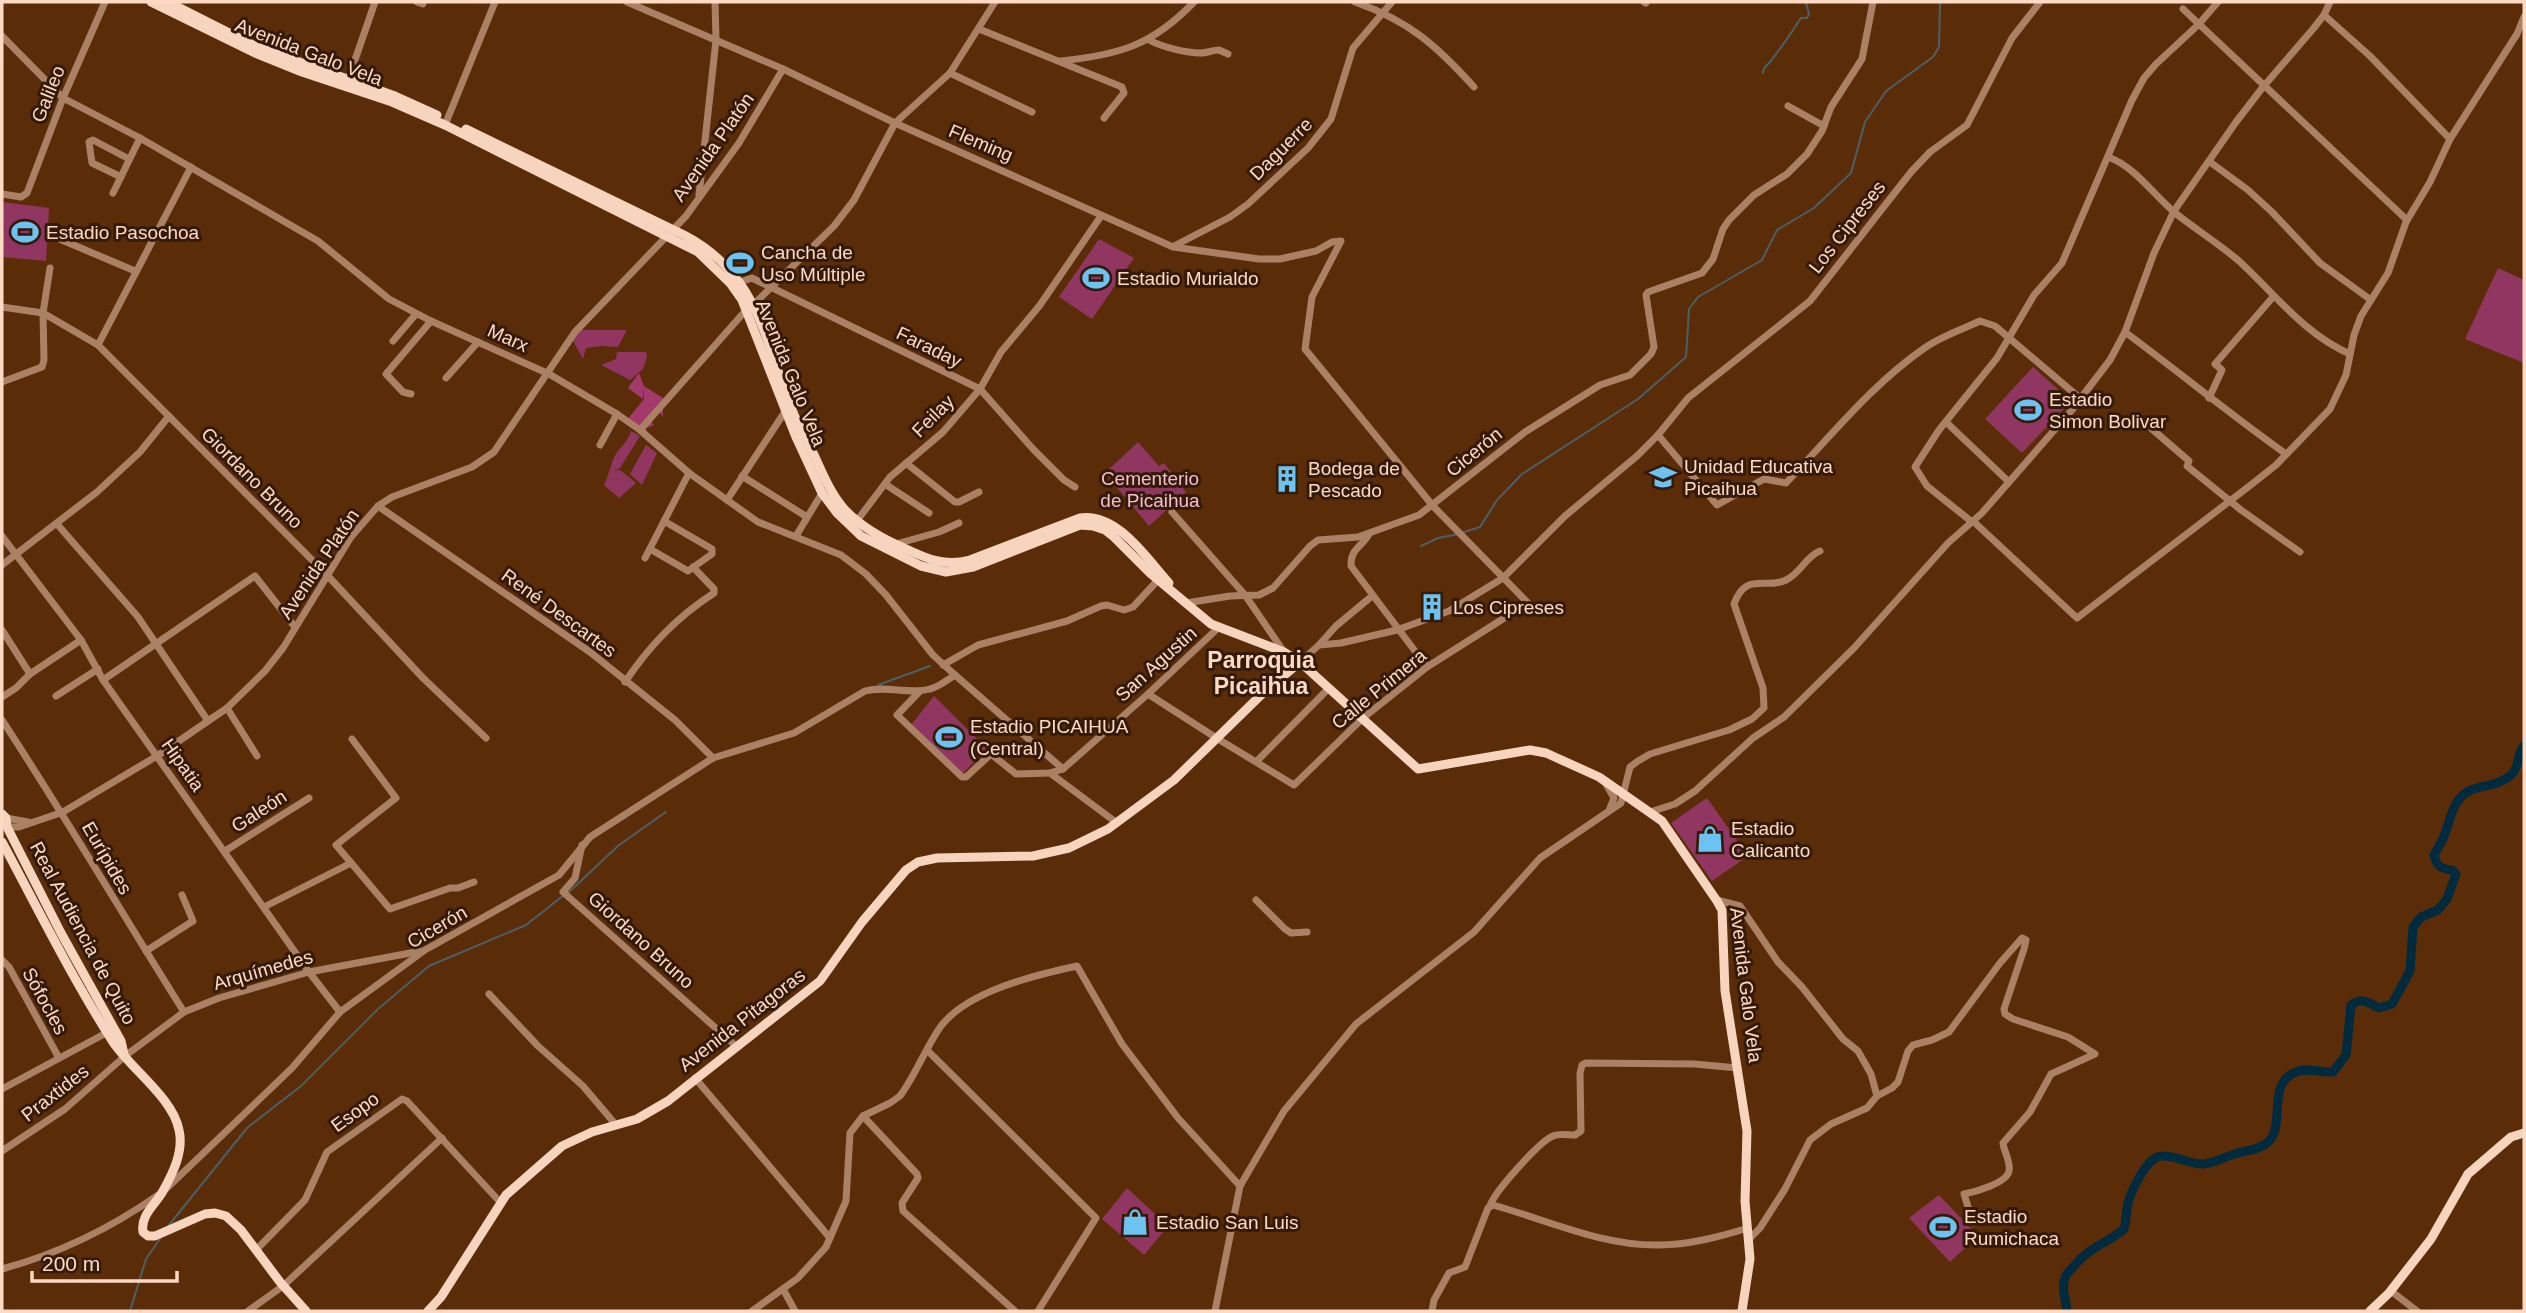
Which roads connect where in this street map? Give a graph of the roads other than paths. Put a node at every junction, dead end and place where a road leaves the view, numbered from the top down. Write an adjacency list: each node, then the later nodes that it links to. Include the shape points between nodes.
1 (105, 2): 33 (street, Galileo)
2 (151, 2): 18 (main road, Avenida Galo Vela)
3 (168, 2): 18 (main road, Avenida Galo Vela)
4 (375, 2): 30 (street)
5 (495, 2): 37 (street)
6 (626, 2): 24 (street, Fleming)
7 (715, 2): 24 (street)
8 (995, 2): 22 (street)
9 (1194, 2): 25 (street)
10 (1355, 2): 17 (street)
11 (1392, 2): 17 (street, Daguerre)
12 (1873, 2): 39 (street, via 1862,59)
13 (2040, 2): 86 (street, Los Cipreses, via 2012,38 1967,125 1911,172 1810,301 1688,398)
14 (2218, 2): 21 (street)
15 (2330, 2): 19 (street)
16 (2183, 9): 21 (street)
17 (1382, 12): 32 (street, via 1419,33); 55 (street, Daguerre, via 1353,48 1331,119 1308,148 1248,204)
18 (184, 14): 30 (main road, Avenida Galo Vela, via 256,50)
19 (2324, 15): 31 (street); 41 (street)
20 (2524, 17): 41 (street)
21 (2198, 25): 31 (street); 42 (street, via 2144,78)
22 (979, 29): 27 (street); 29 (street)
23 (2, 36): 33 (street, Marx)
24 (716, 40): 28 (street, Fleming); 49 (street)
25 (1149, 40): 26 (street, via 1197,53 1219,50); 27 (street)
26 (1228, 54)
27 (1060, 61): 36 (street, via 1124,88)
28 (783, 69): 38 (street, Fleming); 49 (street, Avenida Platón, via 742,139)
29 (950, 73): 35 (street); 38 (street)
30 (347, 83): 37 (main road, Avenida Galo Vela, via 395,96)
31 (2263, 86): 44 (street); 52 (street)
32 (1474, 87)
33 (63, 97): 40 (street, Marx); 48 (street, Galileo, via 27,193 21,197)
34 (1788, 106): 39 (street)
35 (1032, 112)
36 (1104, 118)
37 (446, 122): 53 (main road, Avenida Galo Vela)
38 (895, 122): 51 (street, Fleming); 59 (street, via 854,201)
39 (1824, 125): 100 (street, Cicerón, via 1796,166 1754,195 1730,220 1702,273 1648,292 1654,347 1630,375 1600,385 1525,432)
40 (141, 138): 43 (street); 45 (street, Marx)
41 (2450, 139): 52 (street)
42 (2108, 157): 50 (street); 68 (street, via 2069,251 2034,295)
43 (129, 159): 46 (street); 46 (street, via 89,142 92,163)
44 (2210, 162): 50 (street); 61 (street, via 2256,197 2320,263)
45 (191, 167): 57 (street); 65 (street, Marx, via 318,241 389,299)
46 (121, 177): 47 (street)
47 (113, 193)
48 (2, 194)
49 (699, 196): 53 (street, Avenida Platón)
50 (2174, 211): 60 (street, via 2236,258); 67 (street)
51 (1101, 216): 55 (street, Fleming); 76 (street, Feilay, via 1040,305 1001,352)
52 (2407, 220): 61 (street, via 2388,273)
53 (671, 233): 58 (main road, Avenida Galo Vela, via 712,252); 63 (main road, Avenida Galo Vela, via 714,266); 73 (street, Avenida Platón, via 575,332)
54 (50, 236): 57 (street)
55 (1173, 247): 100 (street, Fleming, via 1280,259 1341,240 1312,297 1306,349)
56 (50, 268): 64 (street)
57 (135, 271): 71 (street)
58 (740, 282): 59 (street, Faraday, via 752,278); 63 (main road, Avenida Galo Vela)
59 (771, 287): 63 (street); 76 (street, Faraday)
60 (2273, 297): 72 (street, via 2319,337); 78 (street, via 2215,364 2222,370)
61 (2371, 300): 72 (street, via 2361,316)
62 (2, 307): 64 (street, Giordano Bruno)
63 (750, 307): 80 (main road, Avenida Galo Vela); 85 (street)
64 (43, 313): 71 (street, Giordano Bruno); 75 (street, via 44,360 39,369)
65 (416, 314): 66 (street, Marx); 69 (street)
66 (431, 321): 70 (street, Marx); 77 (street, via 386,374)
67 (2125, 332): 78 (street); 79 (street)
68 (2010, 338): 79 (street); 83 (street); 86 (street, via 1980,321 1928,345 1875,391 1786,483 1763,479 1717,505)
69 (393, 341)
70 (478, 342): 73 (street, Marx); 74 (street)
71 (98, 345): 82 (street, Giordano Bruno)
72 (2350, 354): 88 (street, via 2330,409)
73 (549, 374): 81 (street, Marx); 99 (street, Avenida Platón, via 502,443 484,461)
74 (446, 377)
75 (2, 382)
76 (980, 389): 89 (street, Feilay, via 943,432); 94 (street, Faraday, via 1033,449)
77 (411, 394)
78 (2209, 398): 88 (street)
79 (2081, 399): 92 (street)
80 (788, 407): 91 (street); 96 (main road, Avenida Galo Vela); 108 (main road, Avenida Galo Vela)
81 (617, 414): 85 (street, Marx); 87 (street)
82 (169, 416): 107 (street, via 140,452); 120 (street, Giordano Bruno)
83 (1946, 422): 92 (street); 105 (street, via 1915,467 1927,486)
84 (2152, 429): 98 (street, via 2189,461 2187,466)
85 (640, 430): 90 (street, Marx)
86 (1658, 435): 121 (street, Los Cipreses, via 1565,516)
87 (600, 445)
88 (2286, 454): 98 (street)
89 (906, 463): 93 (street, Feilay); 95 (street, via 955,502)
90 (689, 473): 97 (street, Marx); 104 (street)
91 (742, 476): 97 (street); 103 (street)
92 (2009, 482): 105 (street)
93 (885, 484): 102 (street); 108 (street, Feilay)
94 (1075, 487)
95 (979, 492)
96 (822, 493): 103 (street); 108 (main road, Avenida Galo Vela)
97 (727, 500): 111 (street, Marx, via 758,522)
98 (2230, 500): 105 (street, via 2077,618); 115 (street)
99 (378, 506): 120 (street, Avenida Platón); 141 (street, René Descartes, via 550,623)
100 (1433, 506): 109 (street, Cicerón, via 1419,516); 121 (street)
101 (1172, 512): 123 (street)
102 (929, 513)
103 (807, 517): 111 (street)
104 (664, 521): 113 (street); 119 (street, via 712,549)
105 (1973, 521): 165 (street, via 1784,717 1753,738 1695,791)
106 (959, 523): 112 (street)
107 (57, 524): 116 (street); 131 (street)
108 (854, 524): 112 (main road, Avenida Galo Vela); 122 (main road, Avenida Galo Vela, via 874,543 921,566 946,572 973,567 1080,525 1093,526 1114,537)
109 (1370, 533): 123 (street, Cicerón, via 1318,540 1273,588); 124 (street, via 1350,557 1350,566)
110 (2, 536): 116 (street, Hipatia)
111 (796, 536): 135 (street, Marx, via 841,555 866,574)
112 (895, 544): 125 (main road, Avenida Galo Vela, via 936,562 959,563 1093,517 1123,534)
113 (650, 549): 117 (street); 119 (street, via 688,571)
114 (1820, 551): 161 (street, via 1785,581 1753,583 1734,604 1763,688 1764,708 1729,730 1644,756 1630,767)
115 (2300, 552)
116 (16, 555): 118 (street); 130 (street, Hipatia)
117 (645, 558)
118 (2, 565)
119 (694, 568): 141 (street, via 714,593 654,642)
120 (327, 575): 126 (street, Avenida Platón); 151 (street, Giordano Bruno)
121 (1503, 578): 128 (street, Los Cipreses, via 1449,611); 136 (street, Calle Primera, via 1528,603)
122 (1158, 580): 125 (main road, Avenida Galo Vela); 135 (street, via 1133,607 1101,606 1056,624 978,645)
123 (1245, 595): 125 (street, Cicerón); 133 (street)
124 (1372, 596): 128 (street); 132 (street)
125 (1183, 601): 127 (main road, Avenida Galo Vela)
126 (295, 627): 131 (street, via 255,576); 147 (street, Avenida Platón, via 265,671)
127 (1218, 628): 133 (main road, Avenida Galo Vela); 144 (street, San Agustin)
128 (1397, 629): 132 (street, Los Cipreses); 136 (street)
129 (2, 631): 138 (street)
130 (82, 640): 137 (street, Hipatia); 138 (street)
131 (156, 643): 140 (street); 150 (street)
132 (1319, 645): 134 (street)
133 (1284, 652): 134 (main road, Avenida Galo Vela)
134 (1300, 662): 142 (main road, Avenida Galo Vela); 152 (main road, Avenida Pitagoras)
135 (943, 665): 139 (street, Marx)
136 (1427, 667): 148 (street, Calle Primera)
137 (98, 669): 140 (street, Hipatia); 145 (street)
138 (30, 674): 146 (street)
139 (955, 675): 143 (street); 158 (street, Marx)
140 (103, 680): 154 (street, Hipatia)
141 (625, 682): 156 (street, René Descartes)
142 (1329, 688): 148 (main road, Avenida Galo Vela); 157 (street)
143 (925, 690): 156 (street, Cicerón, via 870,690 794,733); 159 (street, via 897,715 962,777 989,754 1020,775)
144 (1149, 694): 152 (street); 158 (street, San Agustin)
145 (56, 696)
146 (2, 697)
147 (227, 708): 150 (street, Avenida Platón); 155 (street)
148 (1363, 718): 157 (street, Calle Primera, via 1294,785); 160 (main road, Avenida Galo Vela, via 1418,769 1538,750)
149 (2, 720): 164 (street, Eurípides)
150 (208, 721): 154 (street, Avenida Platón)
151 (486, 738)
152 (1218, 739): 157 (street); 167 (main road, Avenida Pitagoras, via 1174,780)
153 (352, 740): 171 (street, via 396,798 336,845)
154 (158, 756): 164 (street, Avenida Platón); 170 (street, Hipatia)
155 (257, 756)
156 (713, 758): 169 (street, Cicerón)
157 (1257, 761)
158 (1063, 769): 159 (street, San Agustin)
159 (1049, 773): 167 (street)
160 (1599, 777): 161 (main road, Avenida Galo Vela); 163 (street, via 1614,798)
161 (1622, 792): 163 (street, via 1621,803); 165 (main road, Avenida Galo Vela)
162 (309, 798): 170 (street, Galeón)
163 (1609, 808): 199 (street, via 1540,858 1474,932 1356,1024 1284,1111)
164 (63, 812): 166 (street, Avenida Platón, via 19,827); 179 (street, Eurípides)
165 (1650, 812): 175 (main road, Avenida Galo Vela, via 1662,821)
166 (4, 823): 188 (main road, Real Audiencia de Quito)
167 (1116, 823): 186 (main road, Avenida Pitagoras, via 1069,848 1033,856 918,862 862,922 824,977)
168 (2, 842): 185 (main road, Real Audiencia de Quito)
169 (582, 845): 178 (street, Cicerón, via 559,875); 186 (street, Giordano Bruno, via 567,895)
170 (225, 852): 176 (street, Hipatia)
171 (351, 863): 172 (street, via 390,909); 176 (street)
172 (474, 882)
173 (182, 895): 179 (street, via 193,921)
174 (1256, 900): 177 (street, via 1291,933)
175 (1717, 900): 190 (main road, Avenida Galo Vela, via 1722,910 1725,991); 193 (street, via 1740,906 1778,961 1858,1051)
176 (264, 907): 181 (street, Hipatia)
177 (1307, 932)
178 (425, 950): 181 (street, Arquímedes); 184 (street, Cicerón)
179 (146, 951): 183 (street, Eurípides)
180 (2, 960): 189 (street, Sófocles)
181 (309, 972): 183 (street, Arquímedes); 184 (street, Hipatia)
182 (489, 994): 195 (street)
183 (184, 1012): 188 (street, Arquímedes)
184 (340, 1012): 200 (street, Cicerón, via 292,1068)
185 (107, 1032): 188 (main road, Real Audiencia de Quito); 189 (street)
186 (737, 1047): 191 (main road, Avenida Pitagoras)
187 (928, 1051): 194 (street, via 900,1096); 199 (street, via 940,1027 964,1005 1028,976 1076,966 1122,1044 1178,1118); 218 (street, via 1096,1217)
188 (125, 1056): 198 (street, Praxtides, via 65,1109); 200 (main road, Real Audiencia de Quito, via 179,1126 178,1157)
189 (59, 1058): 192 (street)
190 (1738, 1068): 202 (street, via 1582,1065 1581,1131 1547,1139 1506,1179); 204 (main road, Avenida Galo Vela, via 1747,1131)
191 (695, 1078): 195 (main road, Avenida Pitagoras, via 652,1111); 205 (street)
192 (2, 1089)
193 (1877, 1096): 203 (street, via 1898,1082 1913,1045 1949,1032 2000,963 2022,938 2026,940 2005,1014 2067,1037 2095,1054 2051,1074 2030,1112 2003,1143 2007,1176 1964,1194); 206 (street, via 1867,1108 1831,1124 1810,1140 1785,1189)
194 (863, 1116): 205 (street, via 850,1133 846,1201); 217 (street, via 918,1174 902,1203 903,1210)
195 (617, 1125): 201 (main road, Avenida Pitagoras, via 562,1146)
196 (2524, 1133): 211 (main road, via 2511,1137 2468,1174 2431,1239)
197 (442, 1138): 201 (street); 207 (street, Esopo, via 407,1101 399,1099 327,1153 305,1200); 209 (street)
198 (2, 1151)
199 (1240, 1186): 219 (street)
200 (163, 1191): 207 (main road, Real Audiencia de Quito, via 143,1221 148,1236 215,1213 232,1221); 208 (street, Cicerón, via 135,1211 63,1248)
201 (500, 1202): 214 (main road, Avenida Pitagoras)
202 (1490, 1206): 204 (street, via 1602,1238 1648,1245 1689,1243); 220 (street, via 1465,1267 1449,1273)
203 (1973, 1223)
204 (1748, 1228): 206 (main road, Avenida Galo Vela)
205 (830, 1238): 210 (street, via 818,1257)
206 (1749, 1239): 221 (main road, Avenida Galo Vela)
207 (256, 1250): 209 (main road)
208 (2, 1269)
209 (283, 1286): 212 (street); 213 (main road)
210 (783, 1289): 215 (street); 216 (street)
211 (2391, 1291): 222 (main road); 223 (street)
212 (247, 1311)
213 (306, 1311)
214 (428, 1311)
215 (752, 1311)
216 (795, 1311)
217 (1015, 1311)
218 (1038, 1311)
219 (1215, 1311)
220 (1432, 1311)
221 (1742, 1311)
222 (2370, 1311)
223 (2417, 1311)

